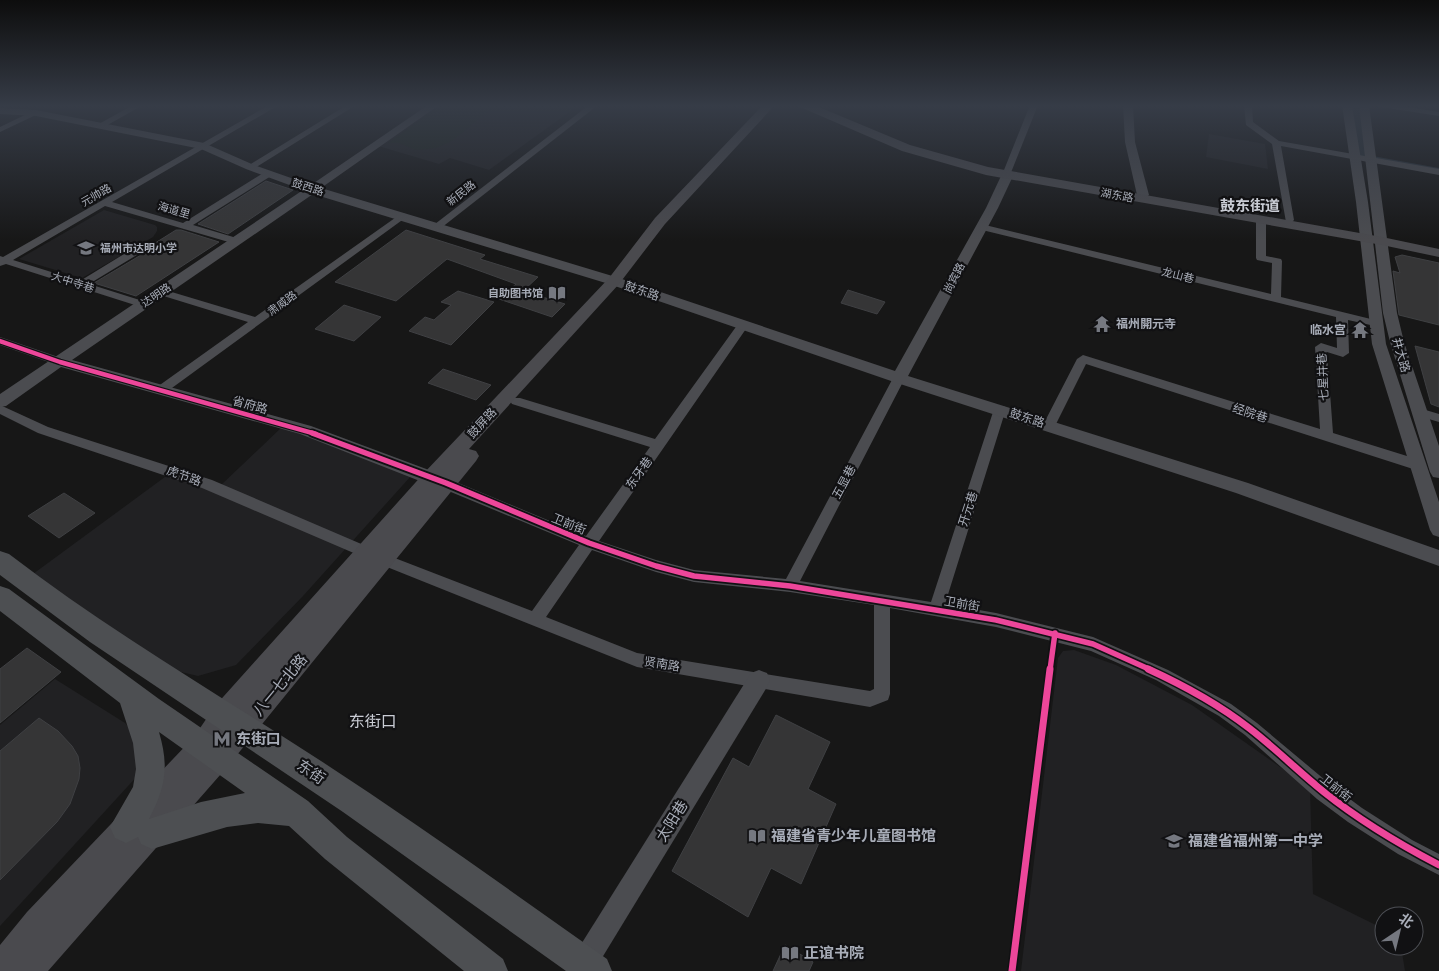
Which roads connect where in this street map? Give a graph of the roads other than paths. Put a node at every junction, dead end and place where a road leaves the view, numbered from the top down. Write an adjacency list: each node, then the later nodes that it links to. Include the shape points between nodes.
1 (196, 150): 25 (street, 元帅路)
2 (213, 150): 19 (street, 鼓西路)
3 (279, 150): 19 (street)
4 (370, 150): 23 (street, 达明路)
5 (536, 150): 30 (street, 新民路)
6 (726, 150): 38 (main road, 鼓屏路, via 660,221)
7 (740, 150): 38 (main road, 鼓屏路)
8 (915, 150): 21 (main road, 湖东路)
9 (929, 150): 21 (main road, 湖东路)
10 (1016, 150): 21 (street)
11 (1132, 150): 24 (street)
12 (1277, 150): 28 (street)
13 (1320, 150): 16 (street)
14 (1353, 150): 16 (street)
15 (1370, 150): 17 (street)
16 (1354, 156): 17 (street); 32 (street, via 1362,202)
17 (1371, 156): 18 (street); 20 (street); 32 (street)
18 (1439, 164)
19 (250, 168): 22 (street, 鼓西路)
20 (1439, 172)
21 (1007, 173): 24 (main road, 湖东路); 27 (main road, 湖东路); 31 (street, 尚宾路)
22 (268, 174): 23 (street, 鼓西路); 29 (street)
23 (314, 190): 26 (street, 鼓西路); 33 (street, 达明路)
24 (1143, 195): 28 (main road, 湖东路)
25 (104, 203): 29 (street, 海道里); 37 (street, 元帅路)
26 (402, 216): 30 (street, 鼓西路); 44 (street, 肃威路)
27 (1261, 220): 32 (main road, 湖东路); 41 (street, via 1261,258 1277,261)
28 (1289, 220): 32 (main road, 湖东路)
29 (185, 226): 33 (street, 海道里)
30 (438, 226): 38 (street, 鼓西路)
31 (981, 227): 41 (street, 龙山巷); 49 (street, 尚宾路)
32 (1373, 237): 35 (main road, 湖东路); 36 (main road, 湖东路); 45 (street); 55 (street, 井大路, via 1396,342)
33 (236, 241): 40 (street, 达明路)
34 (146, 245): 39 (street)
35 (1439, 248)
36 (1439, 253)
37 (1, 261): 39 (street, 大中寺巷)
38 (620, 283): 46 (street, 鼓东路); 51 (main road, 鼓屏路); 62 (main road, 鼓屏路)
39 (80, 284): 42 (street, 大中寺巷)
40 (161, 292): 42 (street, 达明路); 44 (street)
41 (1276, 299): 43 (street, 龙山巷)
42 (142, 304): 48 (street, 达明路)
43 (1342, 315): 45 (street, 龙山巷); 58 (street, 七星井巷, via 1343,353 1320,347)
44 (258, 321): 50 (street, 肃威路)
45 (1375, 323): 60 (street)
46 (742, 326): 49 (street, 鼓东路); 59 (street, 东牙巷)
47 (0, 341): 48 (street)
48 (60, 362): 50 (street, 省府路); 52 (street, 达明路)
49 (899, 378): 54 (street, 鼓东路); 68 (street, 五显巷)
50 (161, 390): 62 (street, 省府路, via 305,430)
51 (516, 401): 59 (street); 62 (main road, 鼓屏路)
52 (0, 402)
53 (0, 409): 65 (street, 虎节路, via 43,430 207,484)
54 (1000, 410): 57 (street, 鼓东路); 71 (street, 开元巷)
55 (1419, 412): 56 (street); 61 (street, 井大路)
56 (1439, 418)
57 (1049, 425): 58 (street, 经院巷, via 1083,360); 66 (street, 鼓东路, via 1242,488)
58 (1327, 438): 60 (street, 经院巷)
59 (659, 445): 64 (street, 东牙巷)
60 (1418, 464): 63 (street)
61 (1439, 472)
62 (438, 481): 64 (street, 卫前街); 65 (main road, 八一七北路)
63 (1439, 530)
64 (589, 543): 68 (street, 卫前街, via 694,576); 72 (street, 东牙巷)
65 (374, 555): 72 (street, 贤南路); 75 (main road, 八一七北路)
66 (1439, 558)
67 (0, 561): 75 (main road, 东街, via 156,672)
68 (790, 586): 70 (street, 卫前街)
69 (0, 597): 74 (main road)
70 (882, 600): 71 (street, 卫前街); 73 (street, 贤南路, via 882,694 870,699)
71 (936, 609): 79 (street, 卫前街, via 1093,644 1162,675 1225,710 1355,815)
72 (535, 620): 73 (street, 贤南路, via 637,660)
73 (760, 680): 81 (street, 太阳巷)
74 (130, 694): 76 (main road); 78 (main road, via 141,721 151,764)
75 (234, 721): 76 (main road, 八一七北路); 81 (main road, 东街)
76 (211, 752): 77 (main road); 78 (main road, 八一七北路)
77 (297, 812): 78 (main road, via 253,808 235,810); 80 (main road)
78 (139, 830): 82 (main road, 八一七北路, via 38,924); 83 (main road, 八一七北路)
79 (1439, 866)
80 (475, 967)
81 (590, 967)
82 (0, 969)
83 (27, 971)

